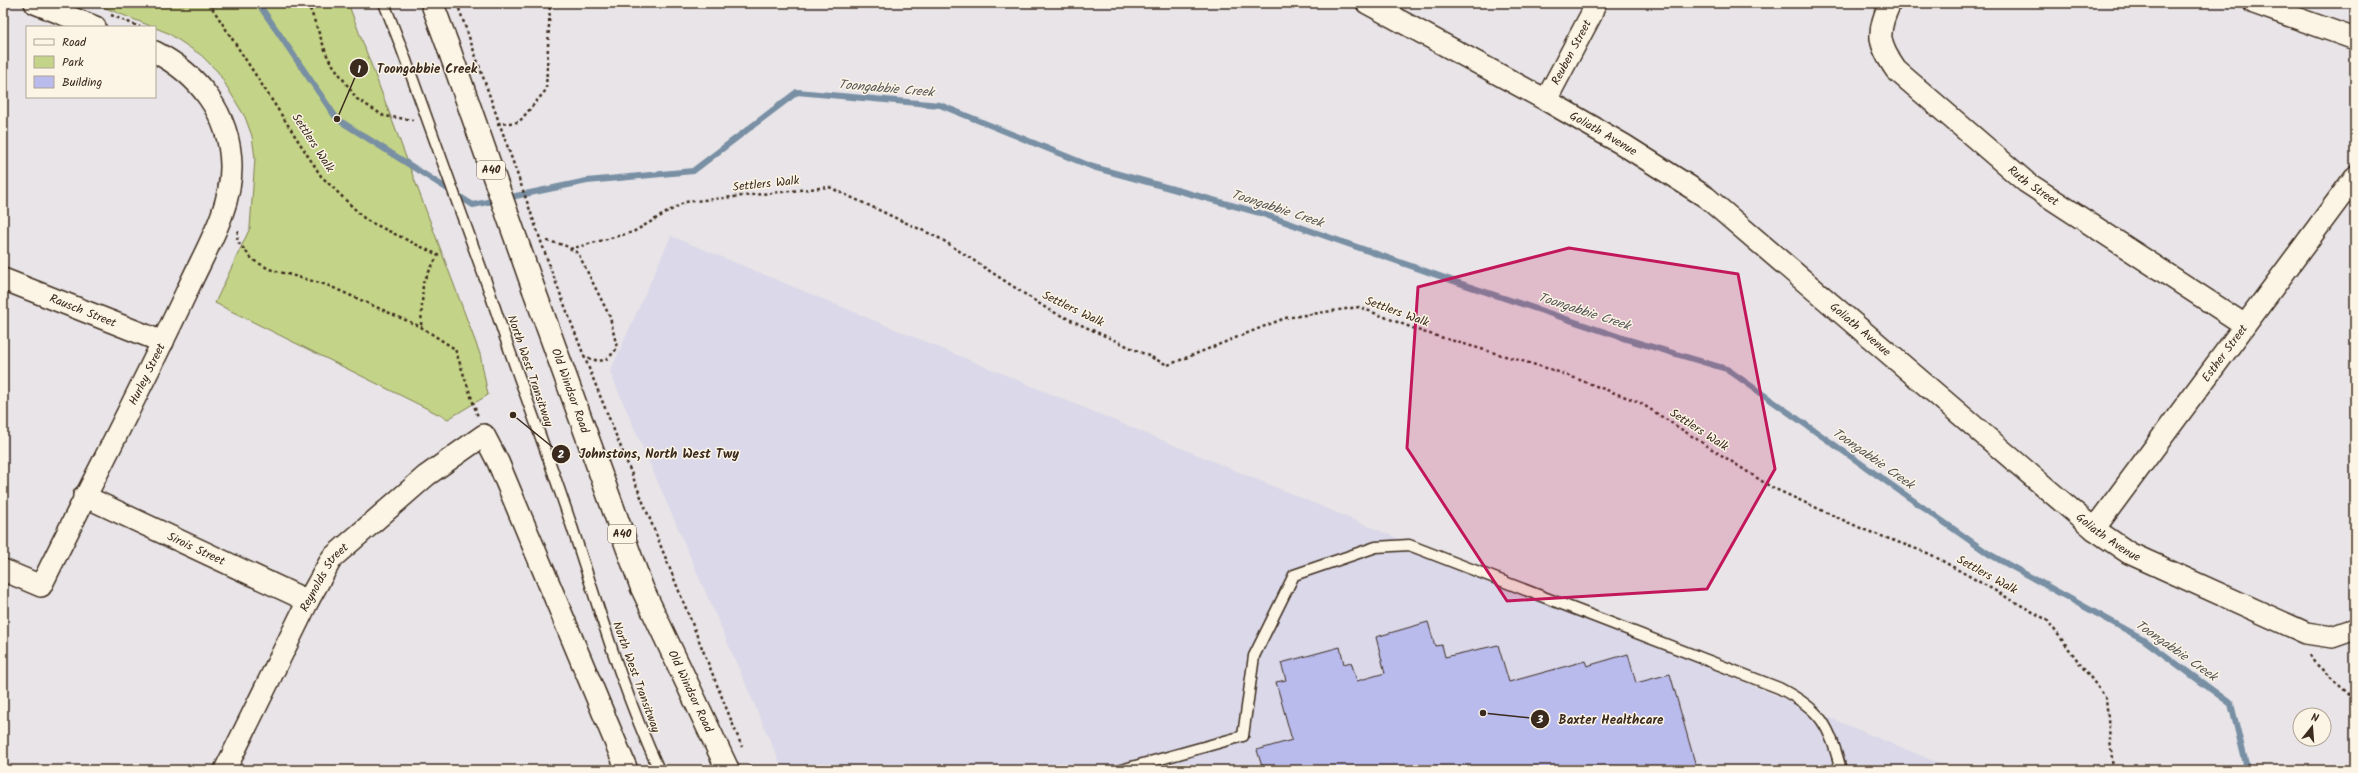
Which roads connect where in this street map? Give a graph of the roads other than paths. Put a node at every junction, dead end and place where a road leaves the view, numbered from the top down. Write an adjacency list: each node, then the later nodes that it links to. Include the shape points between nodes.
1 (35, 3): 8 (street)
2 (384, 3): 23 (lane, North West Transitway, bridge, via 575,535 613,656)
3 (432, 3): 24 (highway, Old Windsor Road / A40, bridge, via 642,588)
4 (1367, 3): 11 (street, Goliath Avenue)
5 (1595, 3): 11 (street, Reuben Street)
6 (1890, 3): 14 (street, Ruth Street, via 1881,32 1882,50 1896,70 2026,182)
7 (2254, 3): 9 (street)
8 (92, 26)
9 (2355, 39)
10 (156, 53): 15 (street, Hurley Street, via 188,72 211,100 228,140 231,164 225,208)
11 (1546, 100): 17 (street, Goliath Avenue, via 1706,197)
12 (2355, 177): 14 (street, Esther Street)
13 (3, 279): 15 (street, Rausch Street)
14 (2245, 324): 17 (street, Esther Street)
15 (163, 342): 16 (street, Hurley Street)
16 (84, 496): 18 (street, Hurley Street, via 41,586); 19 (street, Sirois Street)
17 (2094, 529): 20 (street, Goliath Avenue, via 2130,553 2306,633 2332,637)
18 (3, 570)
19 (308, 601): 21 (street, Reynolds Street); 22 (street, Reynolds Street, via 332,558 426,476 484,435 498,462)
20 (2355, 629)
21 (225, 770)
22 (627, 770)
23 (659, 770)
24 (728, 770)
25 (1121, 770): 26 (lane, via 1243,736 1254,656 1294,576 1376,547 1409,545 1779,688 1801,699 1821,718 1832,736)
26 (1841, 770)

